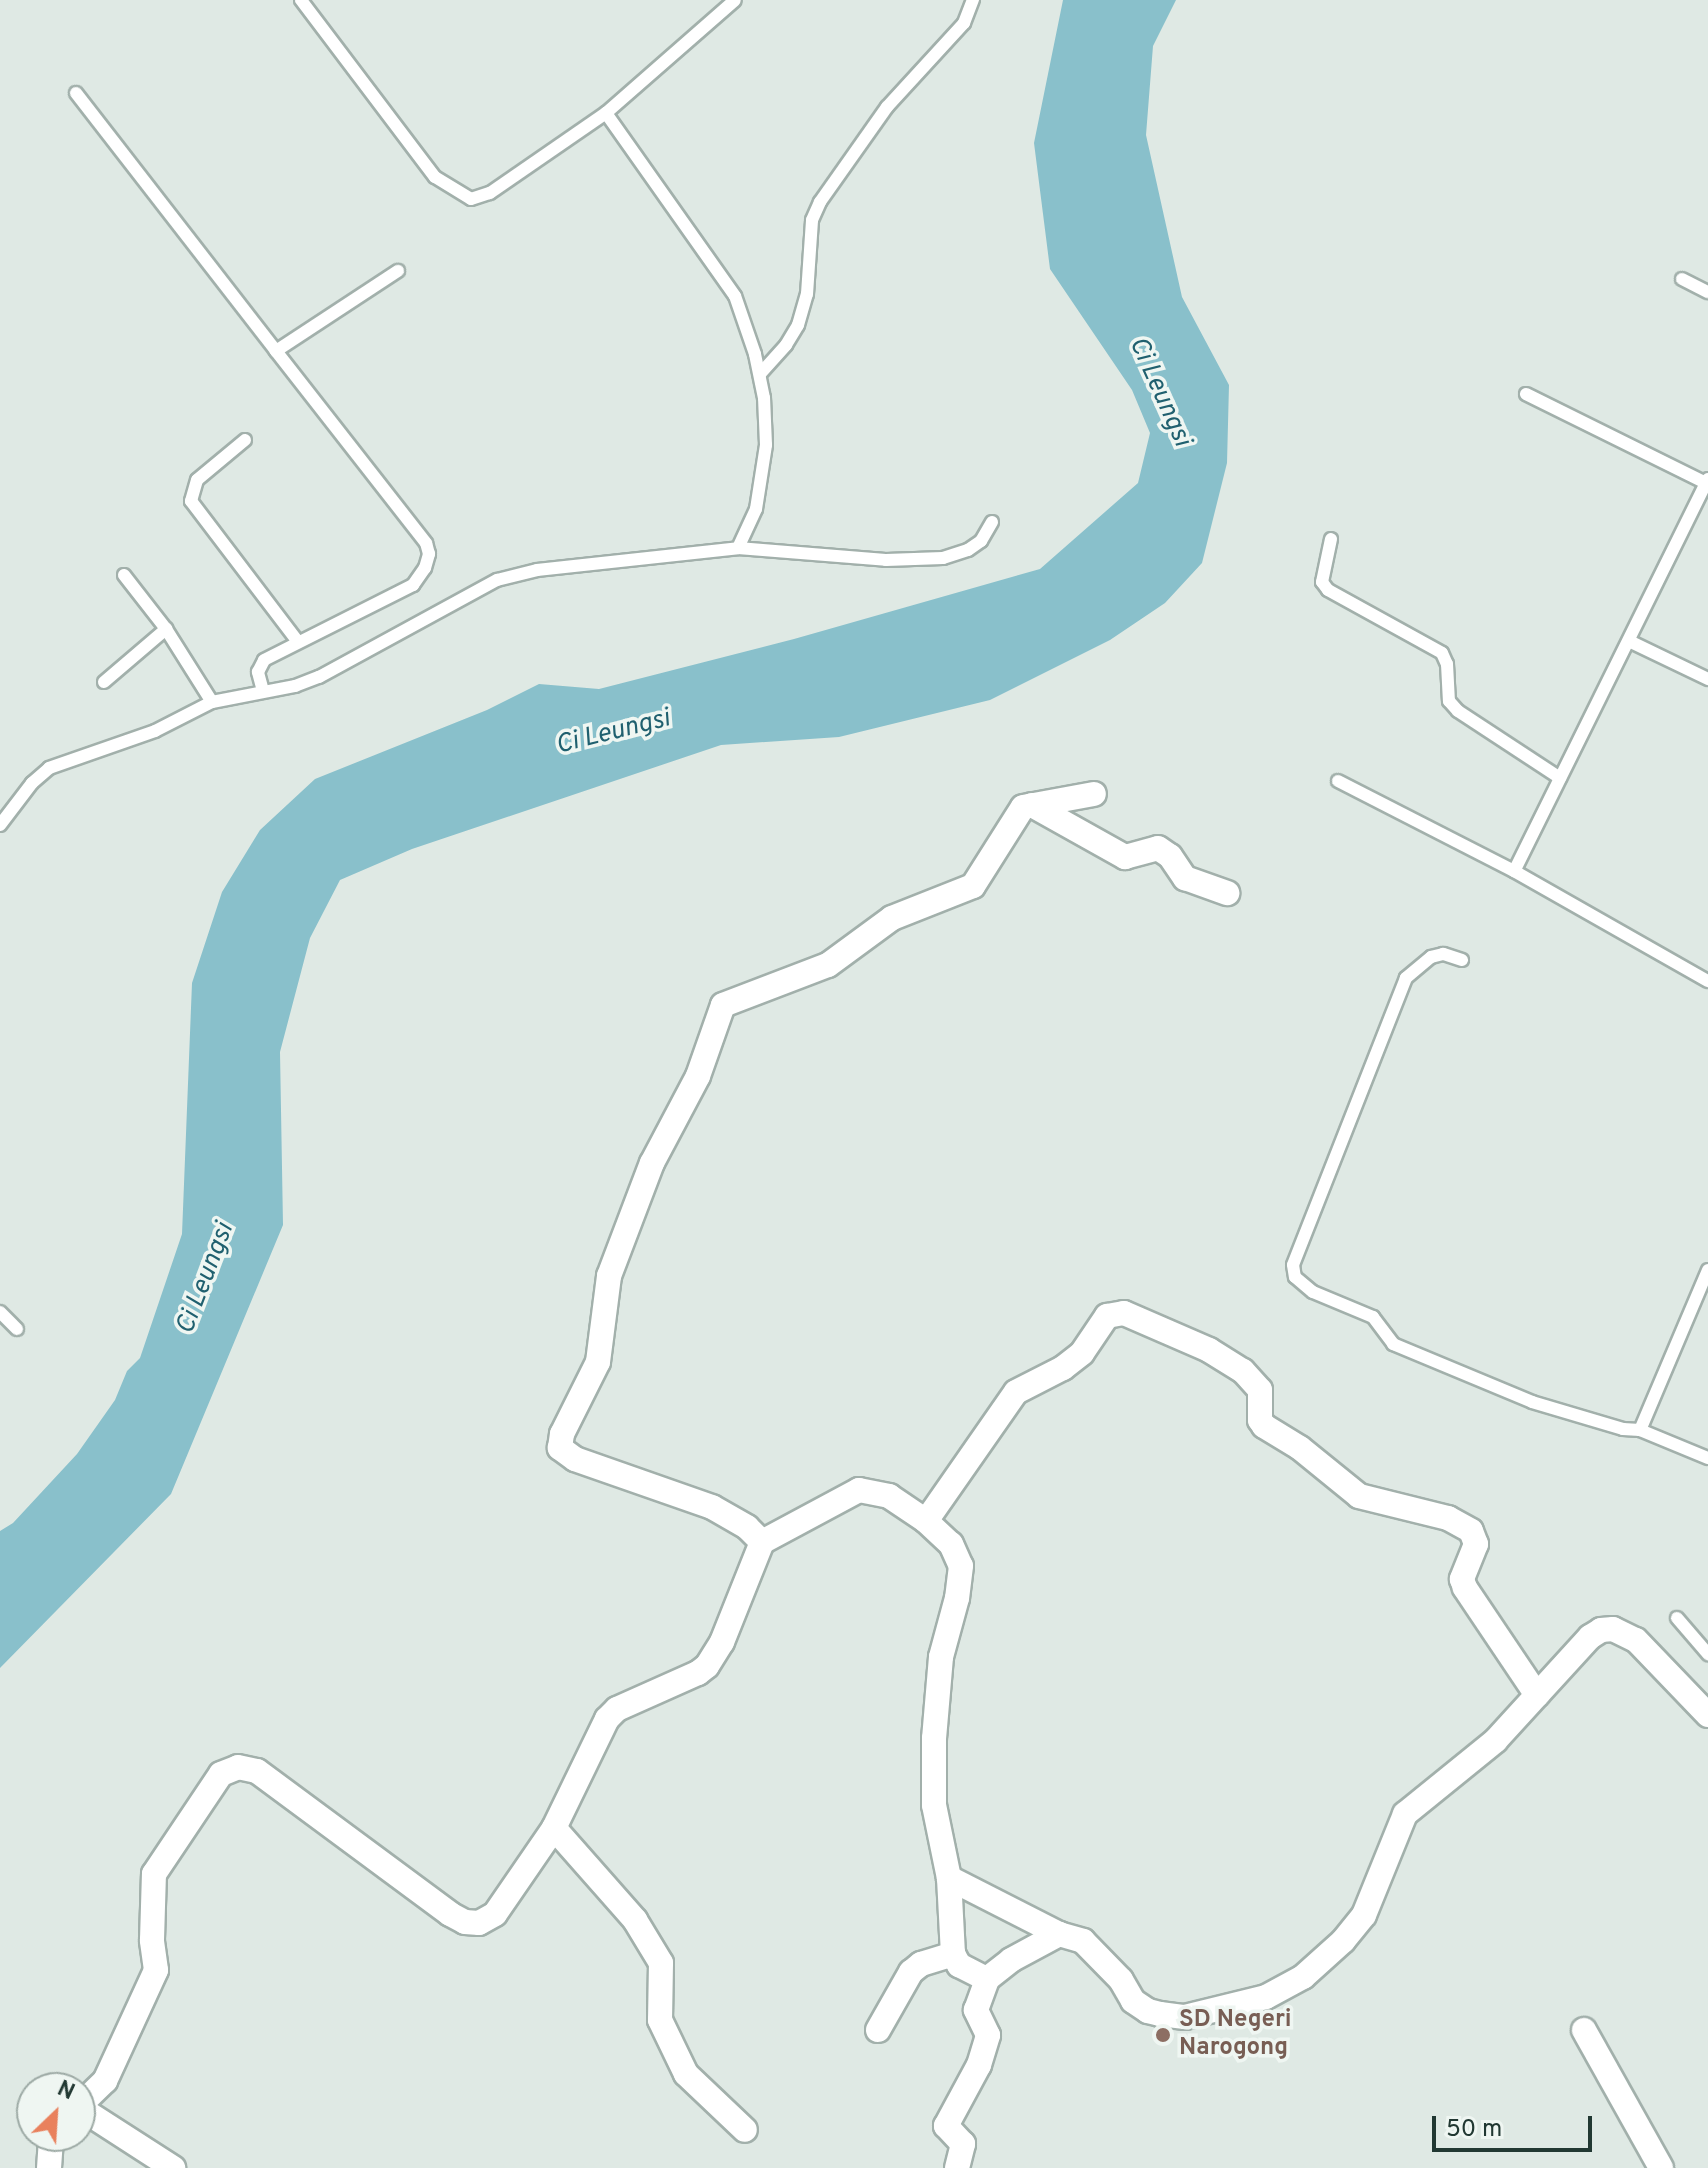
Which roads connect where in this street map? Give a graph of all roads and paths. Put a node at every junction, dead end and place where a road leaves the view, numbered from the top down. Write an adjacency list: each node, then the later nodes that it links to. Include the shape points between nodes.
1 (301, 0): 5 (lane, via 435,177 471,199 490,193)
2 (735, 0): 5 (lane)
3 (973, 0): 10 (lane, via 964,23 887,107 820,202 812,220 807,294 798,325)
4 (76, 93): 9 (lane)
5 (606, 113): 10 (lane, via 735,296)
6 (398, 271): 9 (lane)
7 (1682, 279): 8 (lane)
8 (1708, 292)
9 (276, 351): 20 (lane, via 426,543 429,554 413,585)
10 (760, 374): 16 (lane, via 765,456 756,509)
11 (1526, 394): 13 (lane)
12 (245, 440): 20 (lane, via 197,480 191,501)
13 (1707, 481): 19 (lane)
14 (992, 522): 16 (lane, via 981,541 943,558 886,560)
15 (1331, 539): 25 (lane, via 1322,582 1328,590 1442,653 1449,701 1458,711)
16 (738, 548): 23 (lane, via 517,573 319,677)
17 (124, 575): 18 (lane)
18 (166, 629): 22 (lane); 24 (lane)
19 (1629, 641): 21 (lane); 25 (lane)
20 (298, 642): 23 (lane, via 264,660 258,672)
21 (1708, 679)
22 (104, 682)
23 (263, 691): 24 (lane)
24 (212, 702): 29 (lane, via 155,731 49,768)
25 (1560, 778): 30 (lane)
26 (1338, 781): 30 (lane)
27 (1094, 794): 28 (street)
28 (1032, 805): 31 (street, via 1125,857 1158,848 1185,878); 40 (street, via 1017,811 973,886 892,918 828,965 723,1005 698,1076 652,1163 617,1248 603,1309 602,1349 560,1448 575,1459 712,1507)
29 (0, 825)
30 (1514, 871): 33 (lane)
31 (1227, 893)
32 (1462, 960): 37 (lane, via 1443,954 1431,957 1406,978 1293,1265 1295,1277 1313,1292 1373,1317 1393,1344 1532,1402)
33 (1708, 981)
34 (1708, 1270): 37 (lane)
35 (0, 1312): 36 (lane)
36 (17, 1329)
37 (1640, 1430): 38 (lane)
38 (1708, 1458)
39 (926, 1521): 40 (street, via 889,1496 859,1490); 43 (street, via 1016,1392 1063,1368 1082,1353 1107,1316 1124,1313 1243,1371 1260,1390 1264,1426 1359,1496 1448,1518 1471,1531 1476,1544 1462,1579 1465,1588); 46 (street, via 951,1544 961,1566 941,1657 934,1738 934,1805)
40 (762, 1542): 45 (street, via 707,1666 617,1709 607,1719)
41 (1677, 1618): 42 (lane)
42 (1708, 1654)
43 (1537, 1695): 44 (street, via 1590,1637 1613,1629 1659,1659); 47 (street, via 1495,1741 1405,1814 1374,1895 1343,1941 1303,1977 1266,1997 1185,2017 1148,2011 1133,2001 1121,1980 1083,1941)
44 (1708, 1715)
45 (554, 1828): 52 (street, via 495,1914 479,1923 465,1922 257,1771 238,1767 221,1774 154,1874 156,1970 105,2081); 54 (street, via 635,1920 661,1963 660,2020 686,2074)
46 (949, 1878): 47 (street); 48 (street)
47 (1059, 1934): 49 (street)
48 (953, 1954): 49 (street, via 959,1965); 50 (street, via 911,1972)
49 (987, 1979): 56 (street, via 976,2010 988,2035 979,2065 946,2126 963,2144)
50 (878, 2030)
51 (1584, 2030): 57 (street)
52 (96, 2090)
53 (96, 2117): 55 (street)
54 (745, 2130)
55 (173, 2168)
56 (957, 2168)
57 (1661, 2168)

